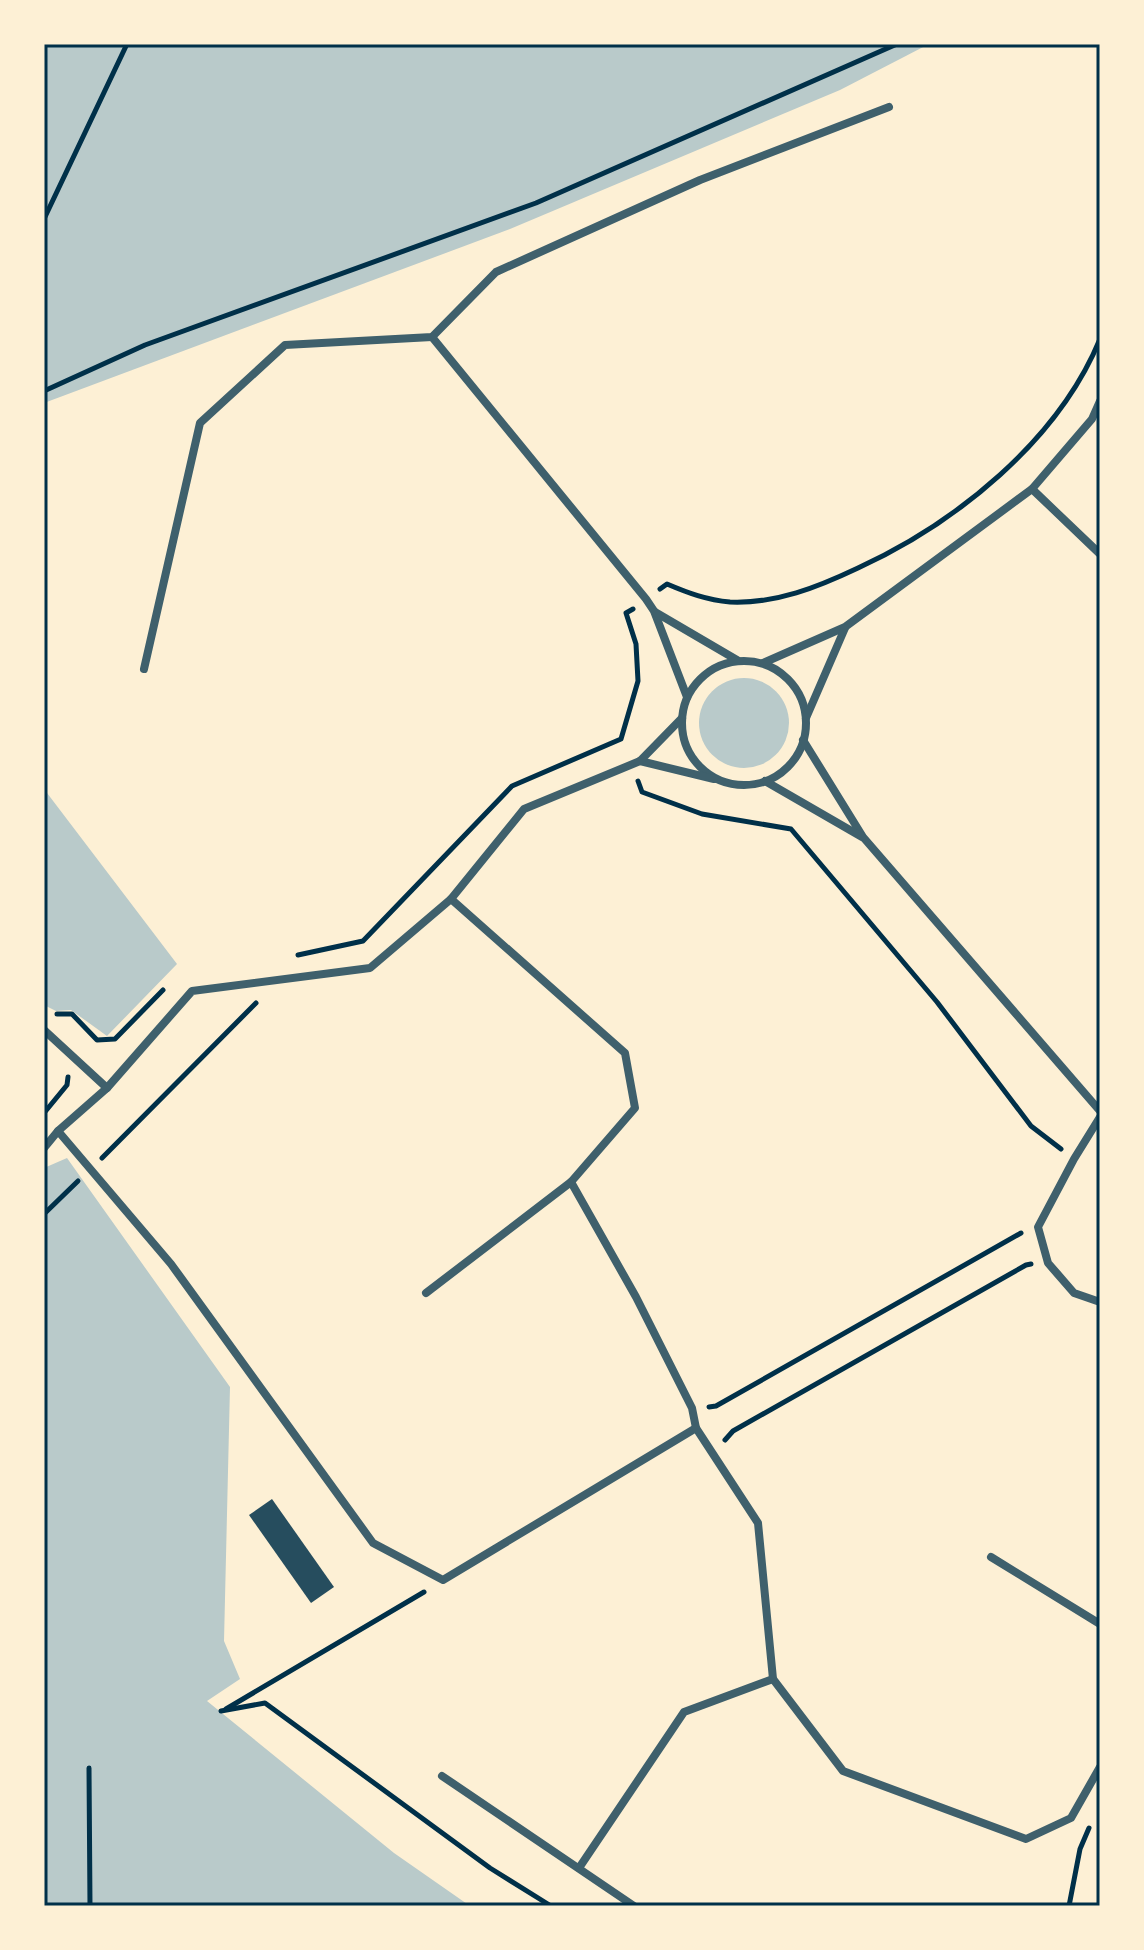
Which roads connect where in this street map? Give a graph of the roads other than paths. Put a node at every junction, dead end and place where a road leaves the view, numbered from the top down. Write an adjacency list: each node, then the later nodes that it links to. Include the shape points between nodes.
1 (889, 107): 2 (street, via 700,180 496,272)
2 (432, 337): 6 (street); 10 (street, via 285,345 200,423)
3 (1100, 401): 4 (street, via 1092,419)
4 (1032, 489): 5 (street); 7 (street)
5 (1100, 554)
6 (654, 611): 8 (street); 11 (street)
7 (845, 627): 9 (street); 13 (street)
8 (737, 660): 9 (street); 11 (street, via 716,666)
9 (763, 663): 13 (street, via 782,673 801,698)
10 (144, 669)
11 (687, 697): 12 (street)
12 (682, 718): 15 (street); 16 (street, via 693,759)
13 (806, 719): 14 (street)
14 (803, 740): 17 (street, via 784,771); 18 (street)
15 (640, 761): 16 (street); 19 (street, via 524,809)
16 (722, 781): 17 (street)
17 (765, 781): 18 (street)
18 (863, 837): 22 (street)
19 (451, 899): 21 (street, via 370,968 192,991); 26 (street, via 625,1053 635,1108)
20 (44, 1030): 21 (street)
21 (107, 1088): 24 (street)
22 (1100, 1111)
23 (1100, 1117): 28 (street, via 1038,1227 1048,1263 1074,1293)
24 (58, 1131): 25 (street); 29 (street, via 171,1264 373,1543 443,1580)
25 (44, 1148)
26 (571, 1182): 27 (street); 29 (street, via 636,1297 692,1408)
27 (426, 1293)
28 (1100, 1302)
29 (696, 1428): 32 (street, via 758,1523)
30 (991, 1557): 31 (street)
31 (1100, 1624)
32 (773, 1679): 33 (street, via 843,1771 1026,1839 1071,1818); 35 (street, via 684,1712)
33 (1100, 1767)
34 (442, 1776): 35 (street)
35 (579, 1868): 36 (street)
36 (634, 1906)

